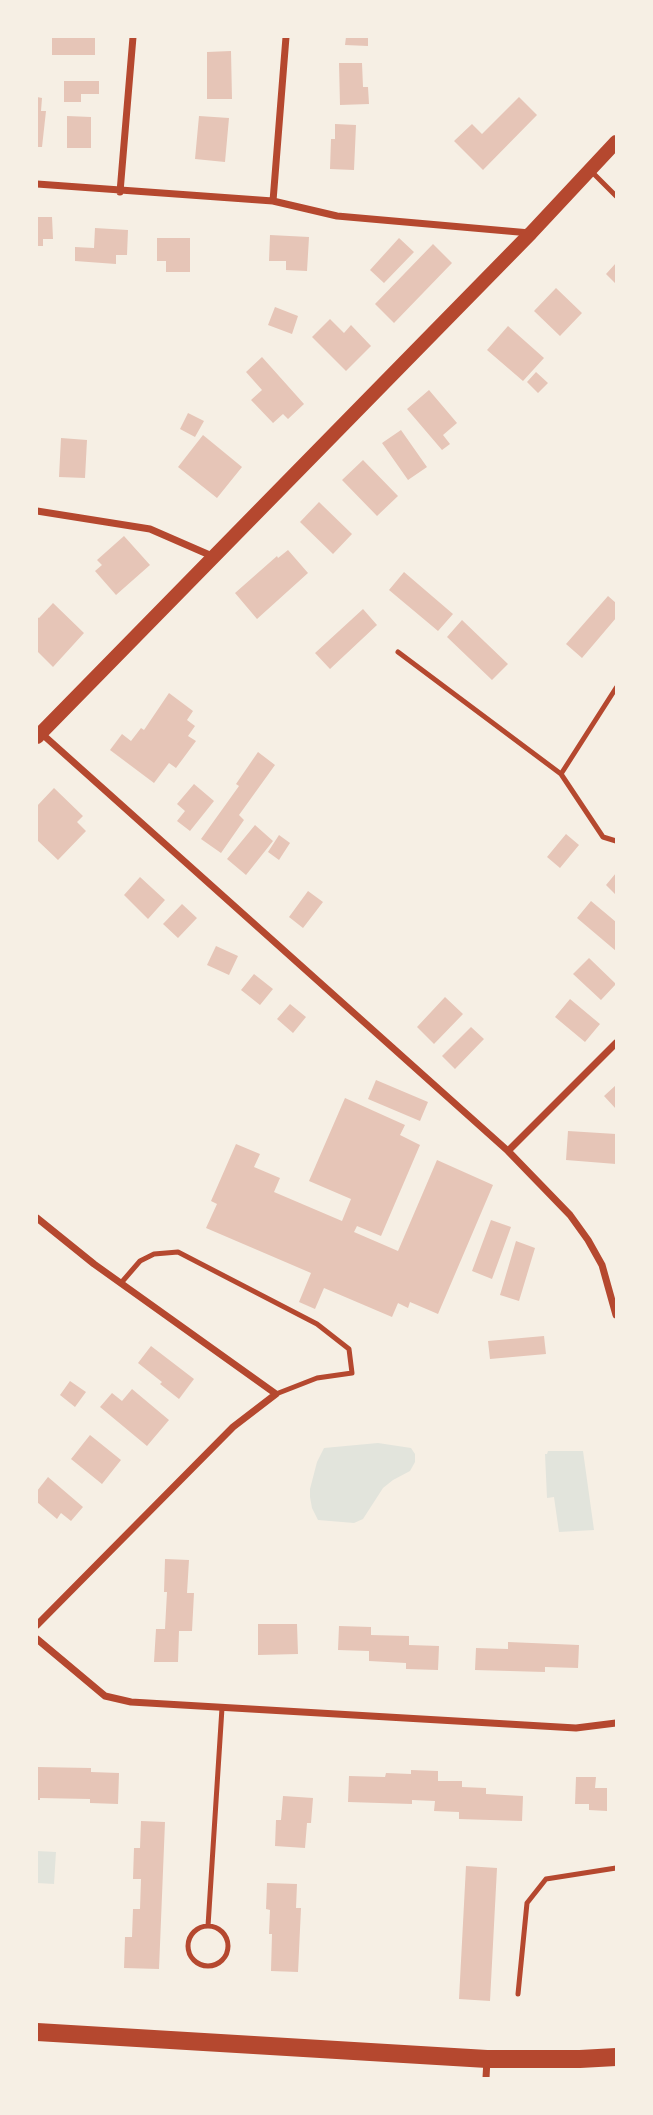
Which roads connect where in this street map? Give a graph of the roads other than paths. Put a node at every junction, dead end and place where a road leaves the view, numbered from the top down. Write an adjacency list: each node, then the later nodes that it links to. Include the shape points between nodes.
1 (133, 37): 6 (street)
2 (286, 37): 8 (street)
3 (616, 142): 4 (main road)
4 (590, 170): 7 (lane); 9 (main road)
5 (37, 184): 6 (street)
6 (121, 192): 8 (street)
7 (616, 195)
8 (273, 201): 9 (street, via 337,216)
9 (531, 233): 11 (main road)
10 (37, 511): 11 (street, via 150,529)
11 (212, 556): 14 (main road)
12 (398, 652): 15 (lane)
13 (616, 688): 15 (lane)
14 (39, 735): 18 (street)
15 (561, 774): 16 (lane, via 603,837)
16 (616, 841)
17 (616, 1043): 18 (street)
18 (508, 1151): 21 (street, via 588,1240 602,1265)
19 (37, 1217): 20 (street)
20 (121, 1283): 22 (street); 22 (lane, via 140,1261 154,1254 178,1252 317,1324 349,1349 352,1373 317,1378)
21 (616, 1315)
22 (276, 1394): 23 (street, via 233,1427)
23 (37, 1625)
24 (37, 1639): 25 (street, via 105,1696)
25 (222, 1708): 26 (street, via 576,1728); 28 (lane)
26 (616, 1723)
27 (616, 1868): 29 (lane, via 546,1879 527,1903)
28 (208, 1926): 28 (lane, via 190,1937 188,1949 202,1966 223,1960 228,1950 219,1930)
29 (519, 1994)
30 (37, 2032): 32 (main road)
31 (616, 2057): 32 (main road)
32 (487, 2059): 33 (street)
33 (486, 2078)

